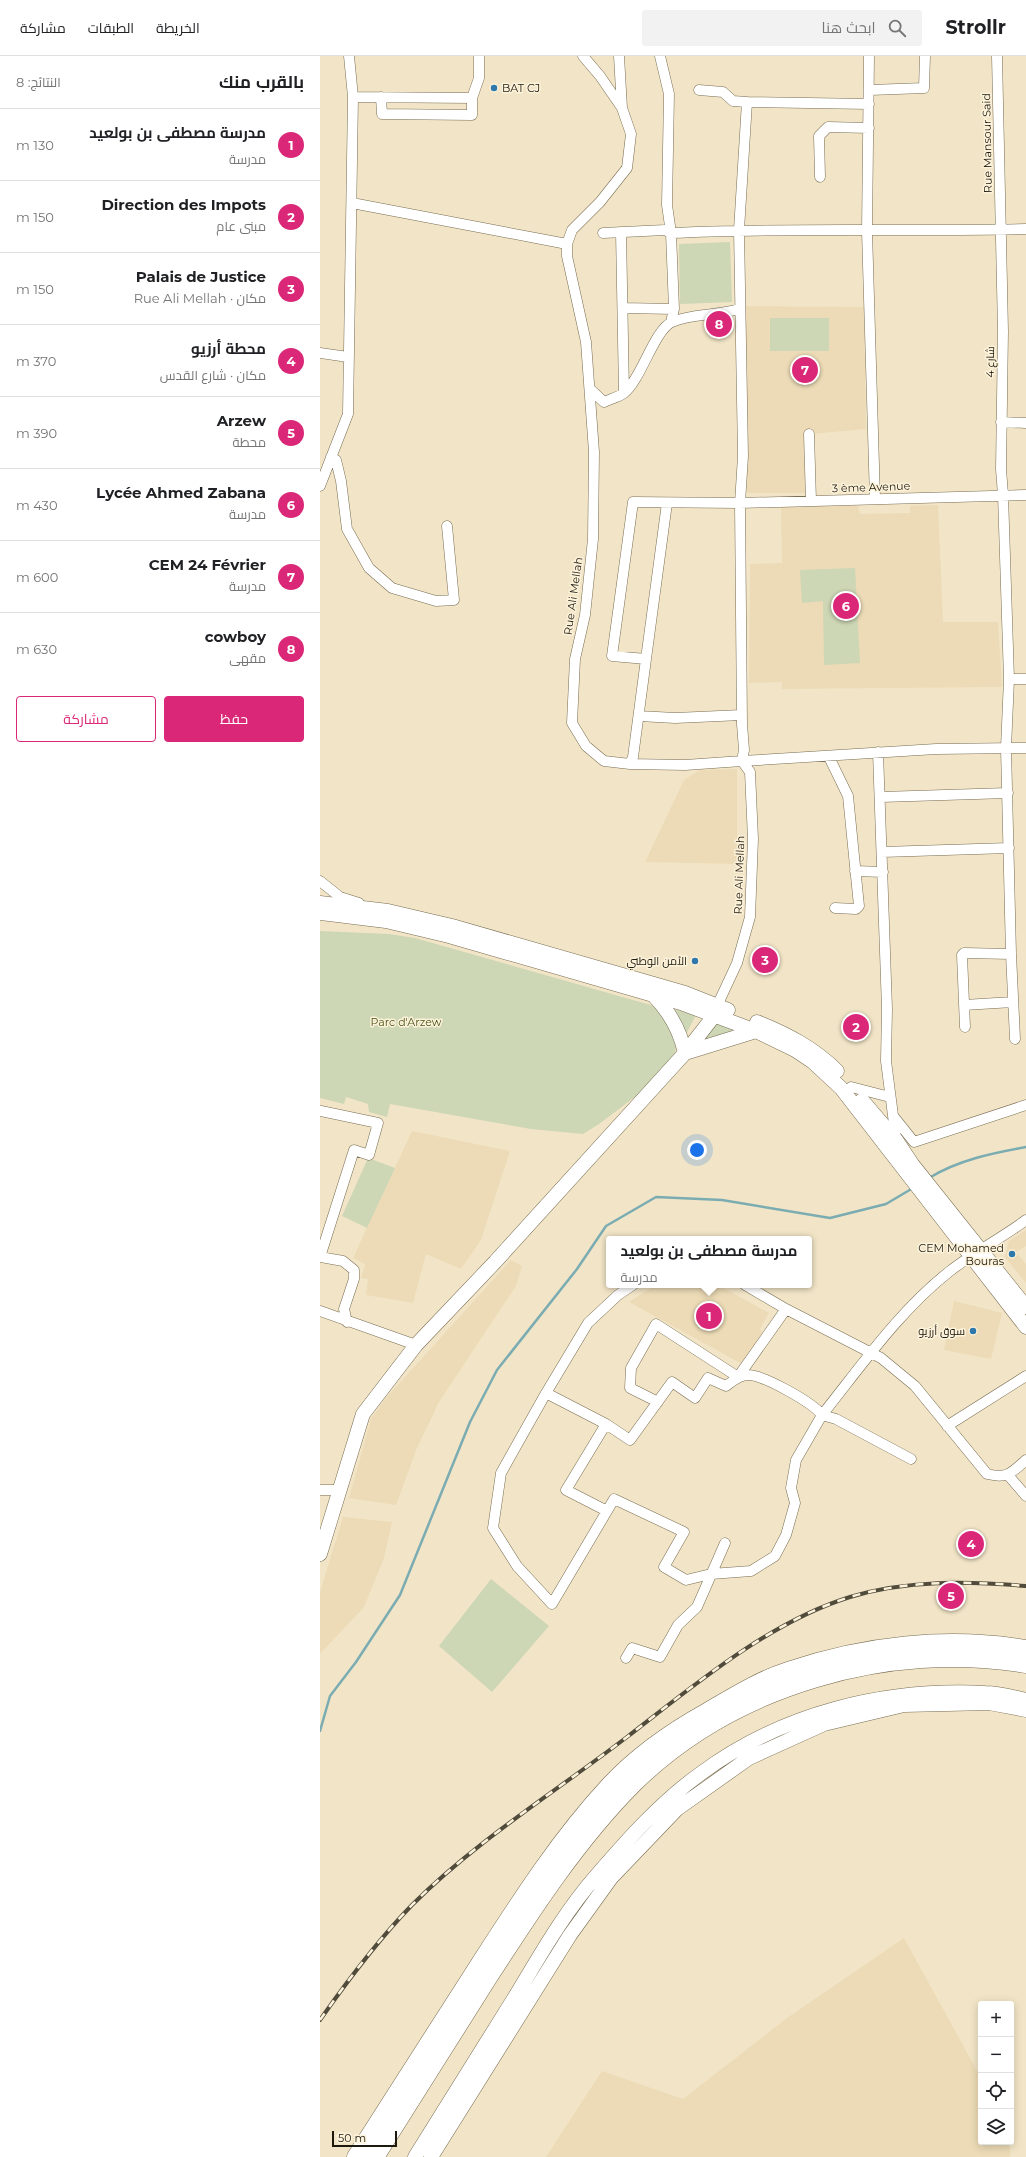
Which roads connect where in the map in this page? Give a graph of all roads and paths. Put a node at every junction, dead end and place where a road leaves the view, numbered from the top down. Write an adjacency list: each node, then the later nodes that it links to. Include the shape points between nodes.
1 (349, 56): 12 (street)
2 (479, 56): 14 (street, via 479,78)
3 (583, 56): 9 (street)
4 (660, 56): 27 (street, via 669,94 667,205)
5 (869, 56): 11 (street)
6 (925, 56): 11 (street, via 924,88)
7 (997, 56): 23 (street, Rue Mansour Said)
8 (619, 60): 9 (street, via 620,73 612,77); 17 (street)
9 (600, 76): 17 (street)
10 (699, 90): 15 (street, via 724,92 733,102)
11 (870, 90): 16 (street)
12 (353, 97): 13 (street); 20 (street, via 350,141)
13 (381, 98): 14 (street); 14 (street, via 382,114 472,115)
14 (472, 98)
15 (748, 102): 16 (street); 22 (street)
16 (869, 104): 18 (street)
17 (622, 108): 28 (street, via 631,134 627,168 600,202 572,230)
18 (869, 128): 19 (street, via 828,127 819,136); 24 (street)
19 (820, 178)
20 (352, 203): 28 (street); 34 (street)
21 (1026, 229): 23 (street)
22 (739, 230): 24 (street); 27 (street); 31 (street)
23 (1002, 230): 24 (street); 37 (street, شارع 4)
24 (868, 231): 44 (street)
25 (621, 232): 26 (street); 27 (street, via 665,230); 29 (street)
26 (603, 233)
27 (671, 233): 30 (street)
28 (567, 244): 35 (street, Rue Ali Mellah, via 567,256 586,342)
29 (623, 308): 30 (street); 36 (street)
30 (674, 309): 32 (street)
31 (739, 309): 32 (street); 46 (street, via 743,456)
32 (671, 322): 36 (street, via 655,342 636,378)
33 (320, 353): 34 (street)
34 (348, 357): 40 (street, via 348,414)
35 (590, 389): 36 (street, via 604,402); 59 (street, Rue Ali Mellah, via 594,452 593,539 585,614 576,659 572,723 586,746 604,761)
36 (624, 393)
37 (1001, 422): 38 (street); 42 (street, شارع 4)
38 (1026, 423)
39 (809, 434): 45 (street)
40 (331, 457): 41 (street); 48 (street, via 336,460 341,481 347,529 369,568 392,588 436,600 454,600)
41 (320, 486)
42 (1003, 495): 43 (street, 3 ème Avenue); 44 (street, 3 ème Avenue); 51 (street, شارع 4)
43 (1026, 495)
44 (875, 500): 45 (street, 3 ème Avenue)
45 (811, 501): 46 (street, 3 ème Avenue)
46 (740, 502): 47 (street, 3 ème Avenue); 52 (street)
47 (667, 503): 49 (street); 49 (street, 3 ème Avenue, via 633,502 612,656)
48 (447, 526)
49 (646, 660): 53 (street)
50 (1026, 678): 51 (street)
51 (1009, 679): 54 (street, شارع 4)
52 (742, 715): 53 (street, via 675,718); 58 (street)
53 (638, 716): 59 (street)
54 (1006, 748): 55 (street); 56 (street); 60 (street, شارع 4)
55 (1026, 748)
56 (878, 752): 57 (street); 61 (street)
57 (829, 757): 58 (street); 64 (street, via 848,796)
58 (742, 761): 59 (street, Rue Ali Mellah, via 685,765); 75 (street, Rue Ali Mellah, via 750,772 753,839 750,917 737,963)
59 (630, 764)
60 (1008, 793): 61 (street); 62 (street, شارع 4)
61 (881, 797): 63 (street)
62 (1009, 848): 63 (street); 71 (street, شارع 4)
63 (882, 852): 65 (street)
64 (855, 871): 65 (street); 68 (street, via 858,908)
65 (882, 872): 81 (street, via 887,1009 886,1061)
66 (320, 881): 69 (street, via 340,897)
67 (320, 903): 69 (main road)
68 (835, 908)
69 (388, 911): 75 (main road, via 452,926 685,994)
70 (320, 913): 72 (main road, via 386,921 449,936)
71 (1011, 954): 73 (street, شارع 4); 74 (street, via 963,954)
72 (653, 995): 75 (main road); 79 (main road, via 665,1007)
73 (1013, 1002): 74 (street); 78 (street, شارع 4)
74 (964, 1005): 76 (street)
75 (716, 1010): 77 (main road); 79 (main road); 80 (main road, via 803,1043 817,1053)
76 (964, 1027)
77 (756, 1031): 79 (main road); 86 (main road, via 795,1050 825,1073)
78 (1015, 1039)
79 (685, 1053): 96 (main road)
80 (851, 1087): 81 (street); 85 (main road)
81 (890, 1097): 84 (street)
82 (1026, 1105): 84 (street, via 914,1142)
83 (320, 1112): 94 (street, via 378,1123 369,1155 354,1150 320,1257 342,1261 354,1270 354,1279 344,1309)
84 (893, 1115): 85 (street)
85 (896, 1140): 86 (main road)
86 (908, 1166): 88 (main road)
87 (1026, 1220): 88 (street)
88 (975, 1253): 91 (main road); 95 (main road); 97 (street, via 950,1271 915,1303)
89 (629, 1288): 100 (street, via 588,1323)
90 (750, 1288): 92 (street)
91 (1026, 1307)
92 (786, 1310): 97 (street); 99 (street)
93 (320, 1311): 94 (street)
94 (347, 1322): 96 (street)
95 (1026, 1327)
96 (416, 1345): 109 (main road, via 363,1414)
97 (871, 1353): 102 (street); 104 (street, via 915,1386)
98 (1026, 1376): 104 (street)
99 (738, 1377): 101 (street, via 726,1386 708,1378 695,1398 672,1382); 101 (street, via 656,1324 631,1368 630,1388); 102 (street, via 749,1375 789,1391 816,1406)
100 (546, 1393): 103 (street); 111 (street, via 501,1473 493,1528 517,1566 552,1604)
101 (658, 1402): 103 (street, via 630,1440)
102 (822, 1415): 105 (street, via 836,1419); 114 (street, via 796,1460 791,1488 795,1503 786,1535 775,1556 751,1571)
103 (606, 1424): 111 (street, via 566,1490)
104 (947, 1426): 107 (street, via 987,1474)
105 (911, 1459)
106 (1026, 1460): 107 (street)
107 (1004, 1476): 110 (street)
108 (320, 1490): 109 (street)
109 (340, 1490): 113 (main road)
110 (1026, 1496)
111 (607, 1511): 114 (street, via 614,1500 684,1532 664,1567 686,1580)
112 (725, 1543): 114 (street)
113 (320, 1554)
114 (712, 1574): 116 (street, via 697,1607 678,1625 660,1657 632,1648)
115 (1026, 1649): 120 (highway, via 1003,1645 944,1642 887,1647 831,1658 786,1671 735,1695 655,1744 611,1784 572,1828 513,1912)
116 (626, 1658)
117 (1026, 1664): 121 (highway, via 995,1659 947,1657 848,1669 786,1688 732,1713 676,1748 635,1782 596,1824 523,1924)
118 (1026, 1700): 122 (main road, via 986,1692 901,1694 854,1703 816,1713 754,1741 701,1773 656,1810 595,1876 551,1938)
119 (1026, 1710): 123 (main road, via 989,1703 904,1705 824,1724 749,1758 677,1809 612,1878 570,1935)
120 (356, 2157)
121 (375, 2157)
122 (415, 2157)
123 (430, 2157)

